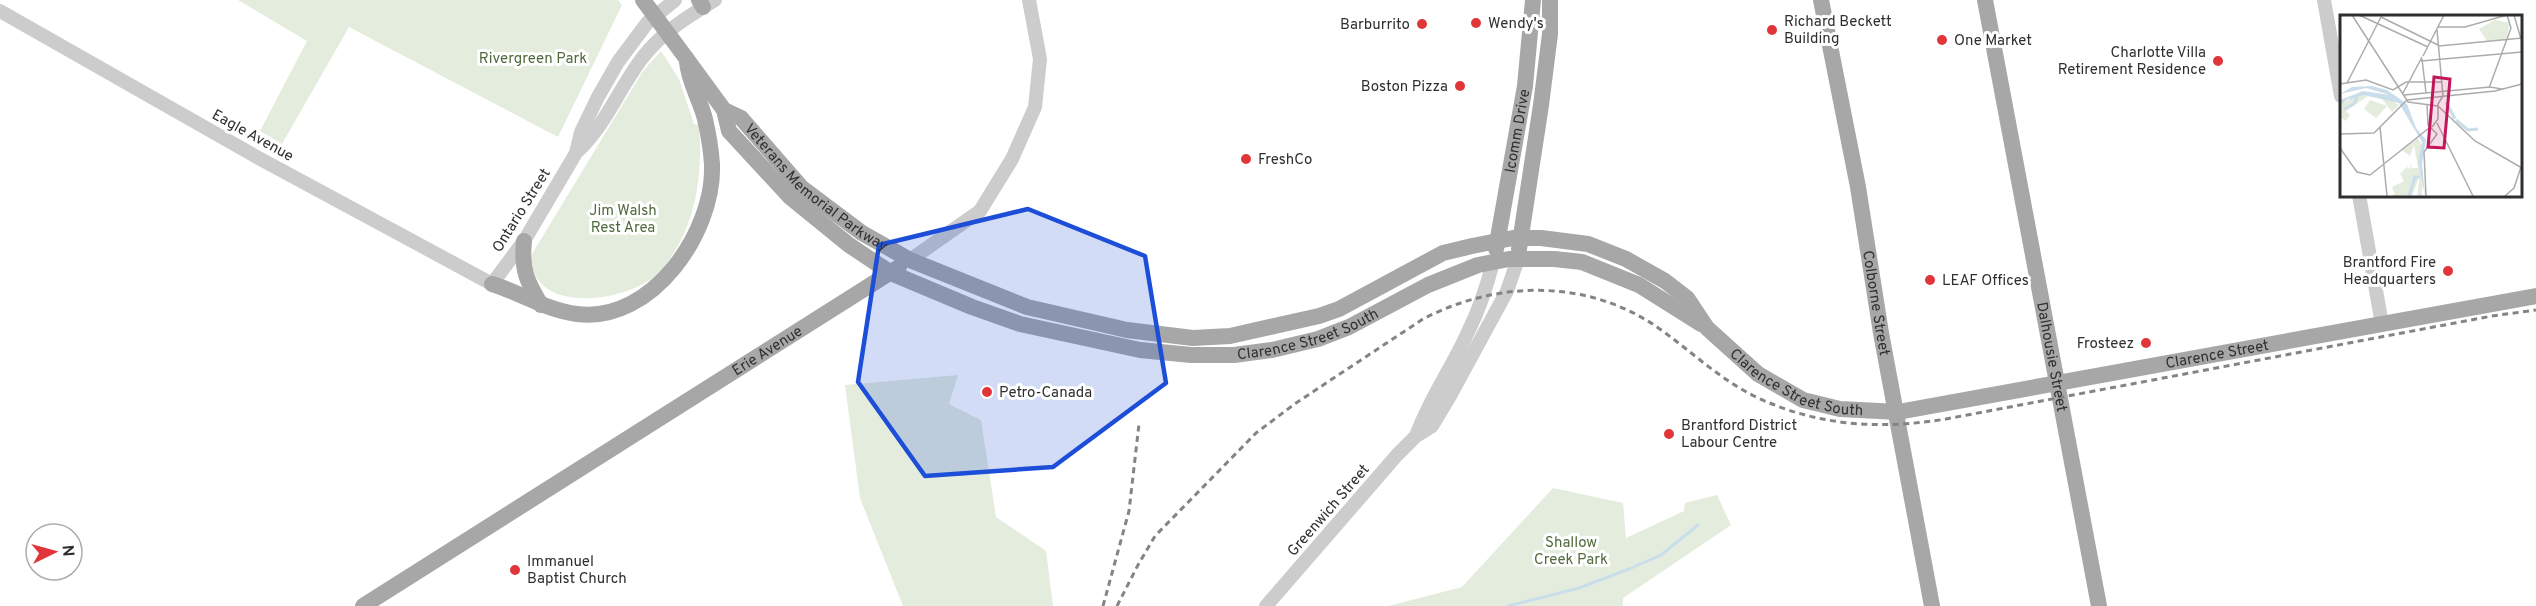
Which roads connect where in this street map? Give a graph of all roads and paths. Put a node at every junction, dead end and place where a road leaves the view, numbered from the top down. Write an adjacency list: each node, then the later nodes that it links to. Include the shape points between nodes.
1 (643, 0): 11 (main road, Veterans Memorial Parkway, bridge)
2 (675, 0): 14 (street, via 647,23 618,62 581,132)
3 (1029, 0): 20 (street, Erie Avenue, via 1039,71 1035,107 1016,149 980,210)
4 (1533, 0): 17 (main road, Icomm Drive, via 1525,86)
5 (1550, 0): 16 (main road, Icomm Drive, via 1550,34)
6 (1821, 0): 29 (main road, Colborne Street)
7 (1985, 0): 28 (main road, Dalhousie Street)
8 (2324, 0): 12 (street)
9 (706, 2): 14 (street, via 661,36 643,56 596,134)
10 (0, 11): 23 (street, Eagle Avenue, via 255,156)
11 (686, 58): 13 (main road, Veterans Memorial Parkway); 25 (main road, via 688,78 705,118 712,165 708,202 696,236 674,271 630,306 579,315)
12 (2340, 90)
13 (724, 110): 20 (main road, Veterans Memorial Parkway, via 741,118 802,188 826,208); 22 (main road, Veterans Memorial Parkway, via 729,131 790,197)
14 (576, 153): 18 (street, Ontario Street)
15 (2359, 196): 26 (street)
16 (1522, 238): 17 (main road, Clarence Street South); 19 (main road, Icomm Drive); 27 (main road, Clarence Street South, via 1588,243 1626,259 1687,298)
17 (1498, 241): 20 (main road, Clarence Street South, via 1443,254 1339,309 1310,319 1210,338 1128,330 1027,308); 21 (main road, Icomm Drive)
18 (524, 242): 23 (street, Ontario Street); 25 (main road, via 526,280)
19 (1518, 259): 21 (main road, Clarence Street South); 27 (main road, Clarence Street South, via 1582,262 1603,269 1639,285); 30 (street, Greenwich Street, via 1507,291 1450,396 1432,426)
20 (910, 260): 22 (main road, Erie Avenue)
21 (1493, 262): 22 (main road, Clarence Street South, via 1428,285 1318,339 1234,355 1140,350 1020,324); 30 (street, Greenwich Street, via 1467,334 1425,410)
22 (891, 273): 31 (main road, Erie Avenue)
23 (492, 284): 25 (main road)
24 (2536, 296): 26 (main road, Clarence Street)
25 (542, 306)
26 (2382, 324): 28 (main road, Clarence Street)
27 (1707, 328): 29 (main road, Clarence Street South, via 1758,374 1803,400 1840,409)
28 (2056, 384): 29 (main road, Clarence Street); 34 (main road, Dalhousie Street)
29 (1898, 412): 33 (main road, Colborne Street)
30 (1416, 436): 32 (street, Greenwich Street)
31 (363, 606)
32 (1266, 606)
33 (1932, 606)
34 (2099, 606)

